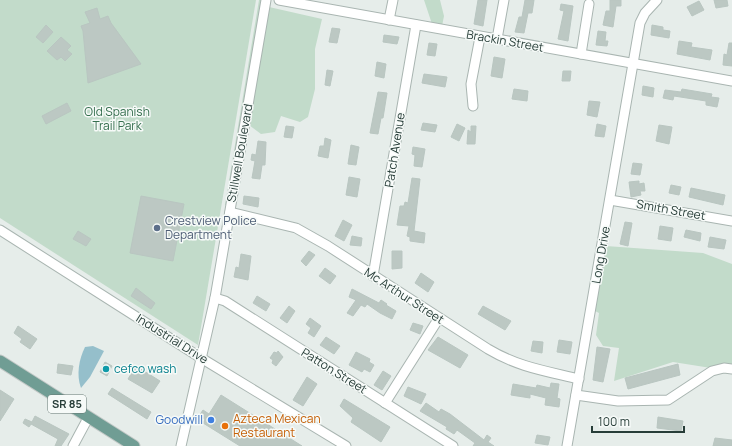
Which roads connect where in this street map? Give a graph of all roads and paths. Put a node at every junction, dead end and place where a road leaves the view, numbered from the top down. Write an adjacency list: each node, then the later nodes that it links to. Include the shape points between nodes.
1 (266, 0): 16 (street, Stillwell Boulevard)
2 (279, 0): 7 (street, Brackin Street)
3 (393, 0): 7 (street)
4 (504, 0): 10 (street)
5 (657, 0): 12 (street, Long Drive, via 643,17)
6 (589, 4): 11 (street)
7 (389, 20): 8 (street, Brackin Street)
8 (416, 25): 9 (street, Brackin Street); 19 (street, Patch Avenue)
9 (480, 36): 10 (street, Brackin Street); 14 (street, via 471,84)
10 (497, 39): 11 (street, Brackin Street)
11 (581, 54): 12 (street, Brackin Street)
12 (634, 64): 13 (street, Brackin Street); 15 (street, Long Drive)
13 (732, 81)
14 (473, 106)
15 (610, 200): 17 (street, Smith Street); 25 (street, Long Drive)
16 (230, 212): 19 (street, Mc Arthur Street, via 296,228); 20 (street, Stillwell Boulevard)
17 (732, 221)
18 (0, 230): 22 (street, Industrial Drive)
19 (374, 276): 21 (street, Mc Arthur Street)
20 (215, 298): 22 (street, Stillwell Boulevard); 27 (street, Patton Street, via 225,301)
21 (438, 318): 25 (street, Mc Arthur Street, via 510,362); 27 (street)
22 (201, 358): 31 (street, Stillwell Boulevard); 32 (street, Industrial Drive)
23 (0, 361): 28 (main road, SR 85)
24 (732, 369): 26 (street, via 712,371 668,400 618,401)
25 (580, 378): 26 (street, Long Drive)
26 (576, 395): 34 (street, Long Drive)
27 (385, 403): 33 (street, Patton Street)
28 (88, 418): 29 (street); 30 (main road, SR 85)
29 (73, 446)
30 (134, 446)
31 (181, 446)
32 (346, 446)
33 (453, 446)
34 (567, 446)

